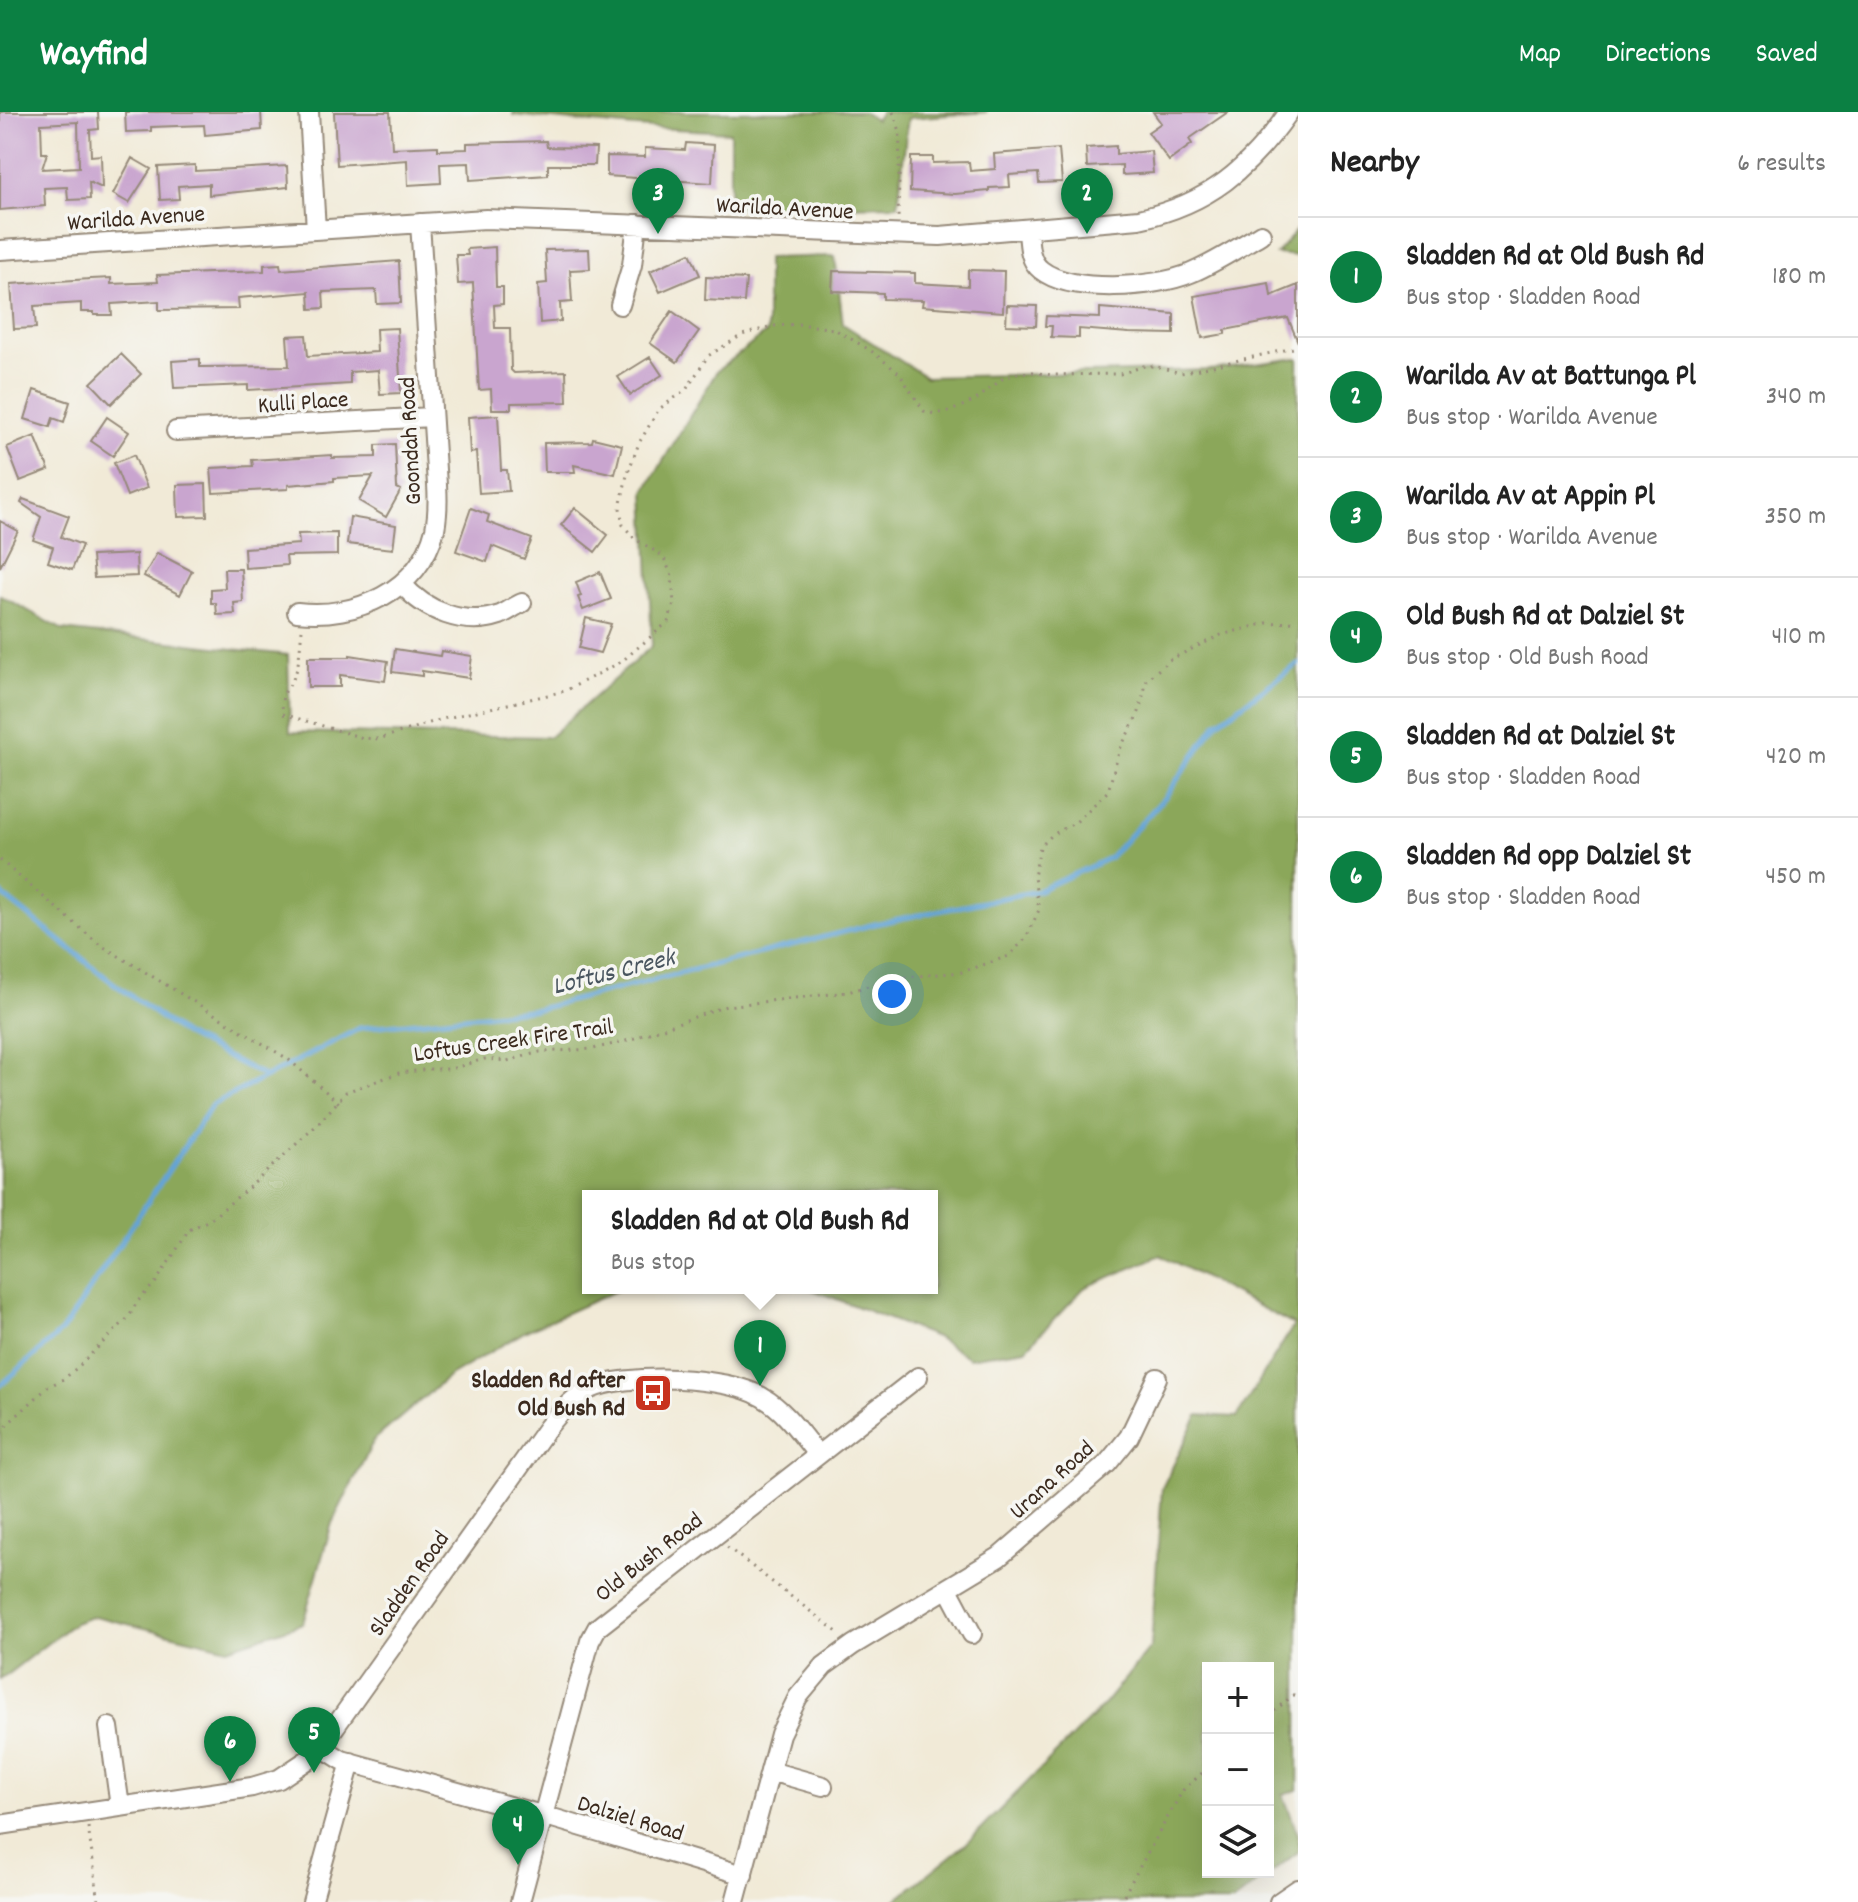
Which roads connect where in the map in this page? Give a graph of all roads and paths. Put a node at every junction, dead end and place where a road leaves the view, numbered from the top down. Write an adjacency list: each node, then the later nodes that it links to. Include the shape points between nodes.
1 (309, 112): 6 (street)
2 (893, 112): 9 (path, via 900,131)
3 (1289, 112): 7 (street, Warilda Avenue, via 1236,175 1200,199 1139,219)
4 (420, 223): 5 (street, Warilda Avenue, via 521,219); 6 (street, Warilda Avenue); 13 (street, Goondah Road)
5 (637, 224): 9 (street, Warilda Avenue); 11 (street)
6 (316, 230): 10 (street, Warilda Avenue)
7 (1028, 230): 8 (street, via 1031,254 1041,270 1054,277 1134,287 1191,273); 9 (street, Warilda Avenue)
8 (1261, 234)
9 (899, 236)
10 (0, 250)
11 (620, 305)
12 (1298, 347): 17 (path, via 1181,373 1144,366 1120,374 1015,374 976,400 935,414 924,411 890,365 834,329 774,326 742,335 708,356 686,390 659,409 639,443 620,508 623,525 663,556 672,576 674,604 668,622 621,662 565,691 379,739 363,738 283,714 285,687 294,676)
13 (432, 417): 14 (street, Kulli Place); 15 (street, Goondah Road, via 435,531)
14 (176, 431)
15 (402, 584): 16 (street, via 427,608 452,615 499,615); 17 (street, Goondah Road, via 358,608)
16 (522, 603)
17 (301, 613)
18 (1298, 622): 20 (path, Loftus Creek Fire Trail, via 1267,623 1221,635 1169,660 1147,680 1108,791 1040,847 1034,877 1039,910 1026,938 1009,956 962,972 726,1006 593,1049 399,1073 346,1092)
19 (0, 860): 20 (path, via 99,944 288,1059)
20 (339, 1103): 23 (path, Loftus Creek Fire Trail, via 253,1184 189,1230 129,1317)
21 (918, 1377): 24 (street, Old Bush Road)
22 (1157, 1378): 26 (street, Urana Road, via 1129,1437 1107,1464 999,1557)
23 (0, 1431)
24 (817, 1454): 32 (street, Sladden Road, via 785,1414 748,1390 640,1378 587,1390 558,1414 529,1452); 39 (street, Old Bush Road, via 597,1628)
25 (724, 1544): 28 (path)
26 (948, 1589): 27 (street); 28 (street, Urana Road)
27 (972, 1634)
28 (853, 1645): 34 (street, Urana Road, via 824,1666 798,1697)
29 (1298, 1691): 30 (path)
30 (1274, 1711)
31 (109, 1727): 37 (street)
32 (323, 1748): 33 (street, Dalziel Road); 37 (street, Sladden Road, via 267,1783)
33 (351, 1762): 39 (street, Dalziel Road); 44 (street)
34 (770, 1771): 36 (street); 41 (street, Urana Road)
35 (1202, 1773): 47 (path, via 1183,1790)
36 (823, 1786)
37 (120, 1807): 38 (street, Sladden Road)
38 (86, 1812): 40 (street, Sladden Road); 43 (path)
39 (542, 1815): 41 (street, Dalziel Road); 45 (street, Old Bush Road)
40 (0, 1825)
41 (743, 1875): 46 (street, Urana Road)
42 (1298, 1889): 48 (street)
43 (99, 1902)
44 (312, 1902)
45 (520, 1902)
46 (735, 1902)
47 (1120, 1902)
48 (1279, 1902)

